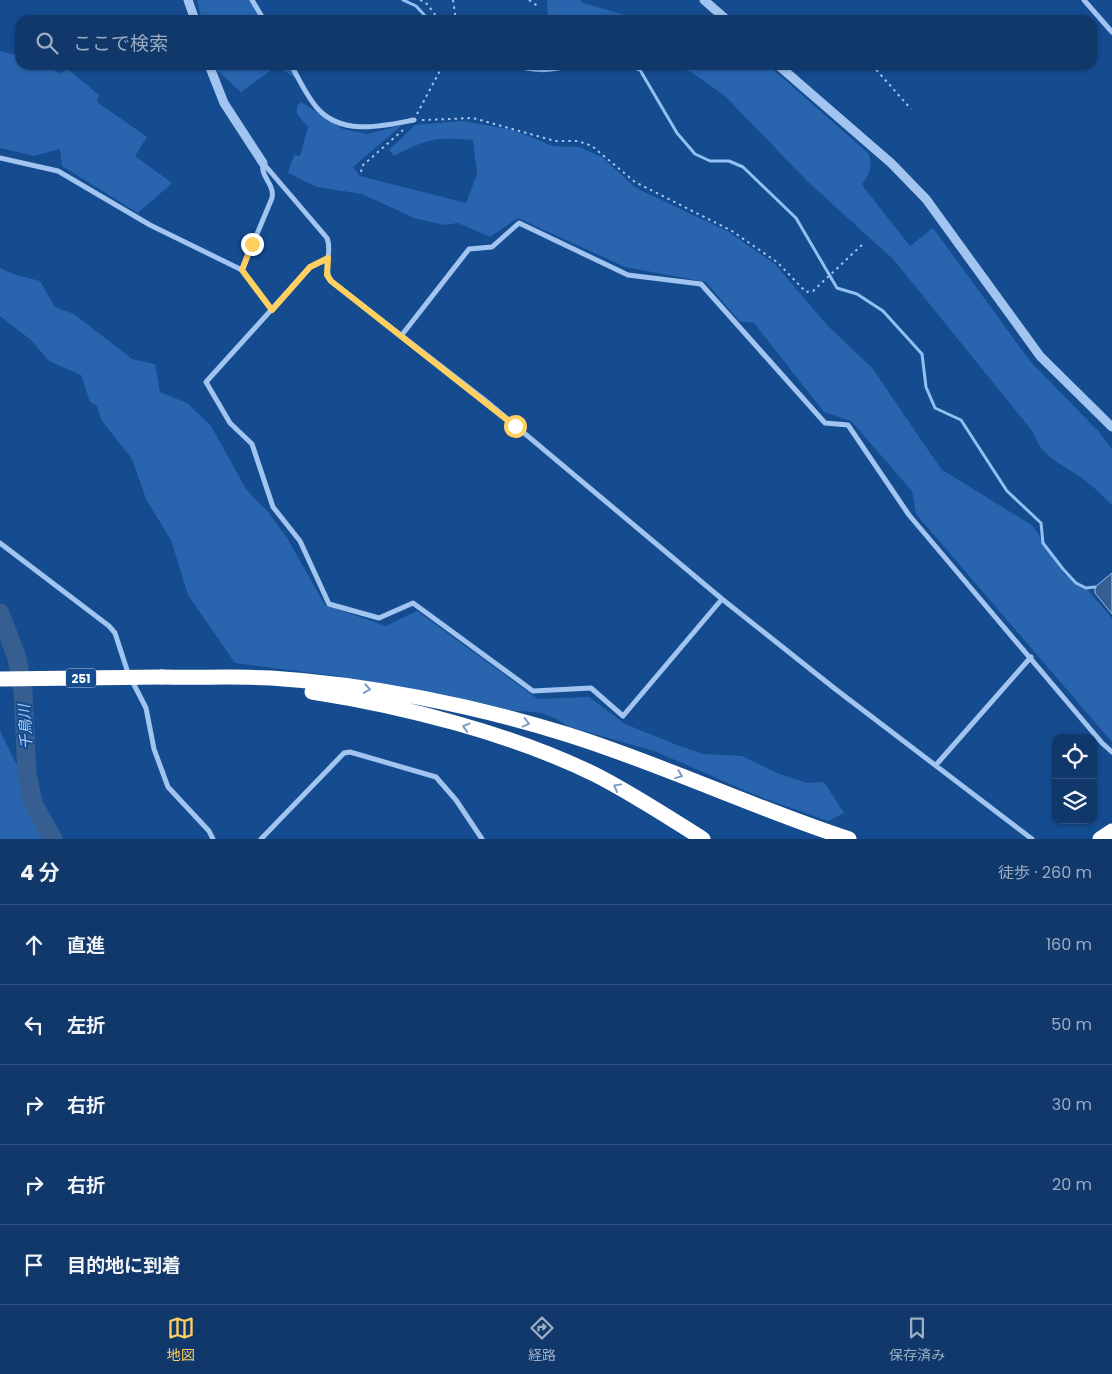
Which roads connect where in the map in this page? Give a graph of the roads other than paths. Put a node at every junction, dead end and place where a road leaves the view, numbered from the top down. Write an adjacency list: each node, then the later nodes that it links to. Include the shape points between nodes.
1 (188, 0): 5 (street)
2 (252, 0): 6 (street)
3 (704, 0): 7 (street)
4 (1084, 0): 8 (street)
5 (192, 15)
6 (261, 15)
7 (721, 15)
8 (1112, 32)
9 (210, 70): 14 (street, via 224,103)
10 (294, 70): 12 (street, via 317,108 336,122 369,128)
11 (784, 70): 19 (street, via 891,163 926,199 1040,356)
12 (414, 120)
13 (0, 158): 16 (street, via 58,171 150,226)
14 (263, 163): 15 (street, via 327,238); 16 (street, via 263,172 274,192)
15 (328, 258): 17 (street, via 310,267); 18 (street, via 327,275 331,281)
16 (242, 270): 17 (street)
17 (272, 310): 21 (street, via 206,382 230,424 252,444 273,508 300,541 329,604 379,618 413,603 534,691 591,688 622,716)
18 (401, 336): 21 (street, via 486,401); 22 (street, via 469,249 492,247 519,223 628,275 701,284 825,423 848,425 909,515)
19 (1112, 427)
20 (0, 543): 28 (street, via 109,626 115,634 128,673 146,708 154,749 168,787)
21 (722, 599): 26 (street)
22 (1031, 657): 25 (street); 26 (street)
23 (214, 678): 24 (highway, 251, bridge); 31 (highway, one-way to 23, via 644,802 549,754 440,720 339,697); 32 (highway, one-way to 32, via 270,678 320,683 436,702 502,717 629,755)
24 (0, 679)
25 (1112, 752)
26 (936, 766): 33 (street)
27 (1112, 831): 34 (highway)
28 (213, 839)
29 (261, 839): 30 (street, via 344,753 350,752 436,777)
30 (482, 839)
31 (703, 839)
32 (849, 839)
33 (1032, 839)
34 (1100, 839)

